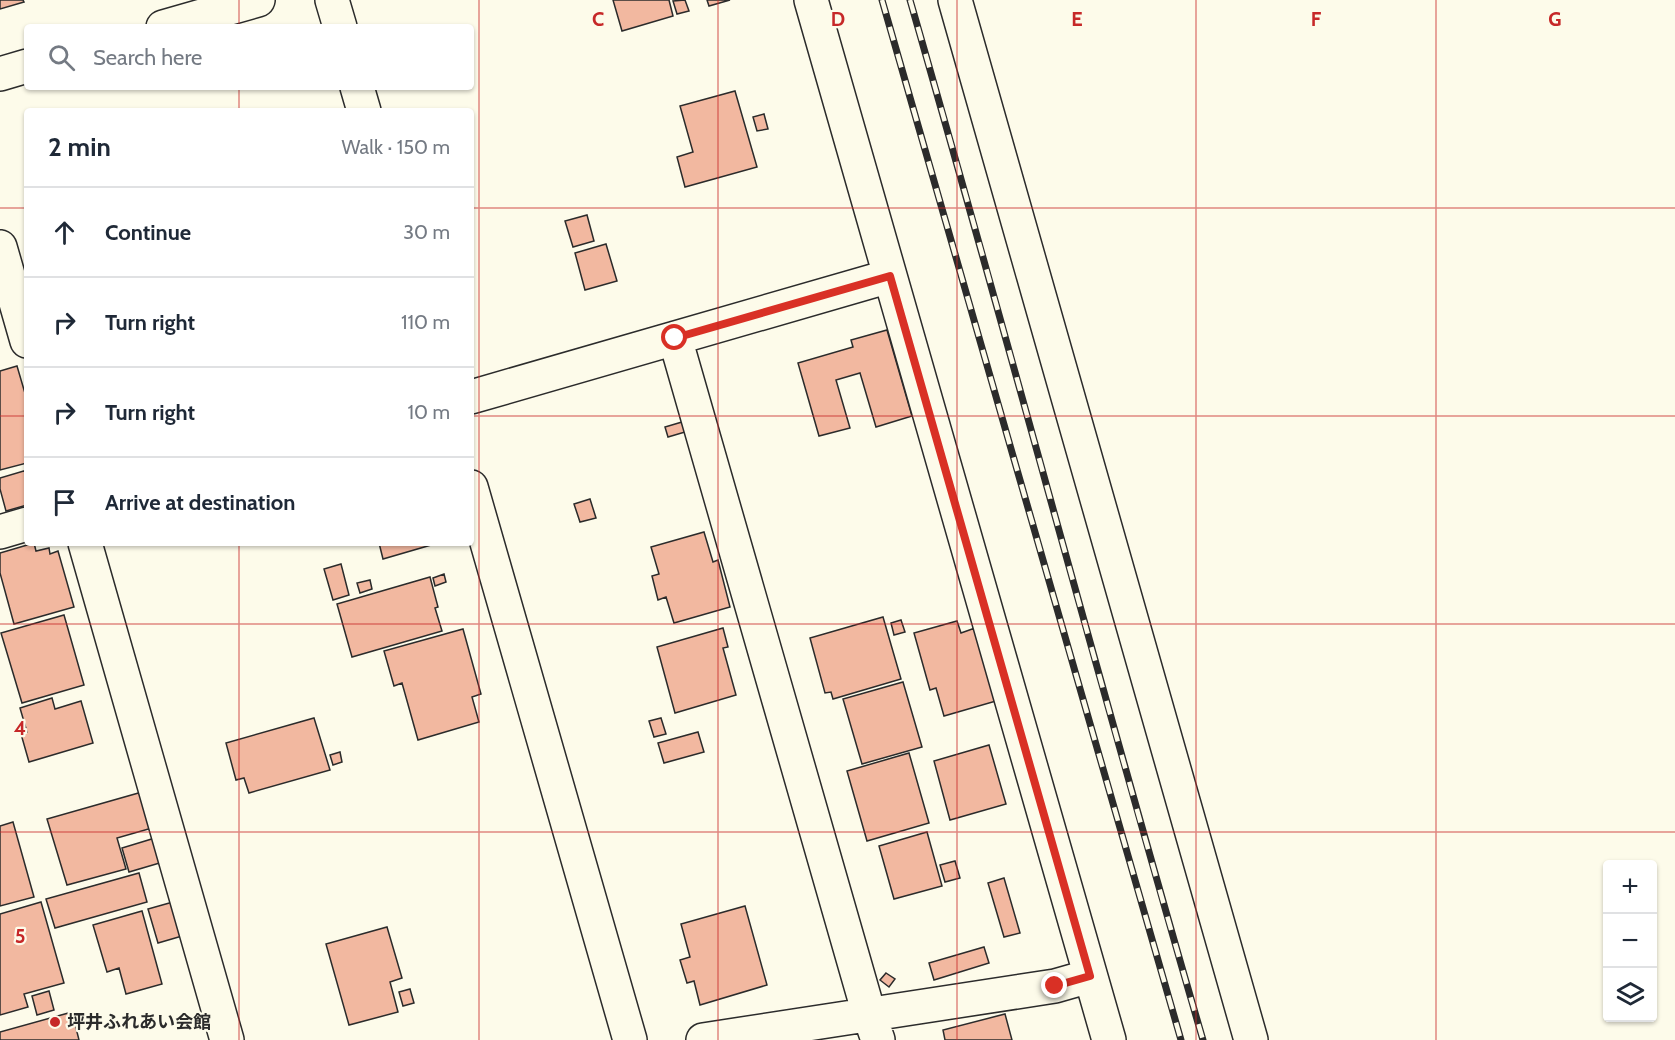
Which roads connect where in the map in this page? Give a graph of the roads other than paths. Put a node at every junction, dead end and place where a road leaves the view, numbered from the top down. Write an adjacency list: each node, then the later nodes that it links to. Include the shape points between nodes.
1 (258, 0): 5 (street)
2 (332, 0): 6 (street)
3 (811, 0): 12 (street)
4 (955, 0): 26 (street)
5 (174, 24)
6 (339, 24)
7 (24, 67): 8 (street)
8 (0, 74)
9 (358, 90): 10 (street)
10 (363, 108)
11 (0, 247): 13 (street)
12 (890, 276): 14 (street); 20 (street)
13 (24, 331)
14 (675, 338): 15 (street); 21 (street)
15 (474, 396)
16 (474, 497): 23 (street)
17 (24, 525): 18 (street)
18 (0, 532)
19 (86, 546): 22 (street)
20 (1090, 976): 21 (street); 25 (street)
21 (873, 1027): 24 (street)
22 (227, 1040)
23 (630, 1040)
24 (703, 1040)
25 (1109, 1040)
26 (1251, 1040)

